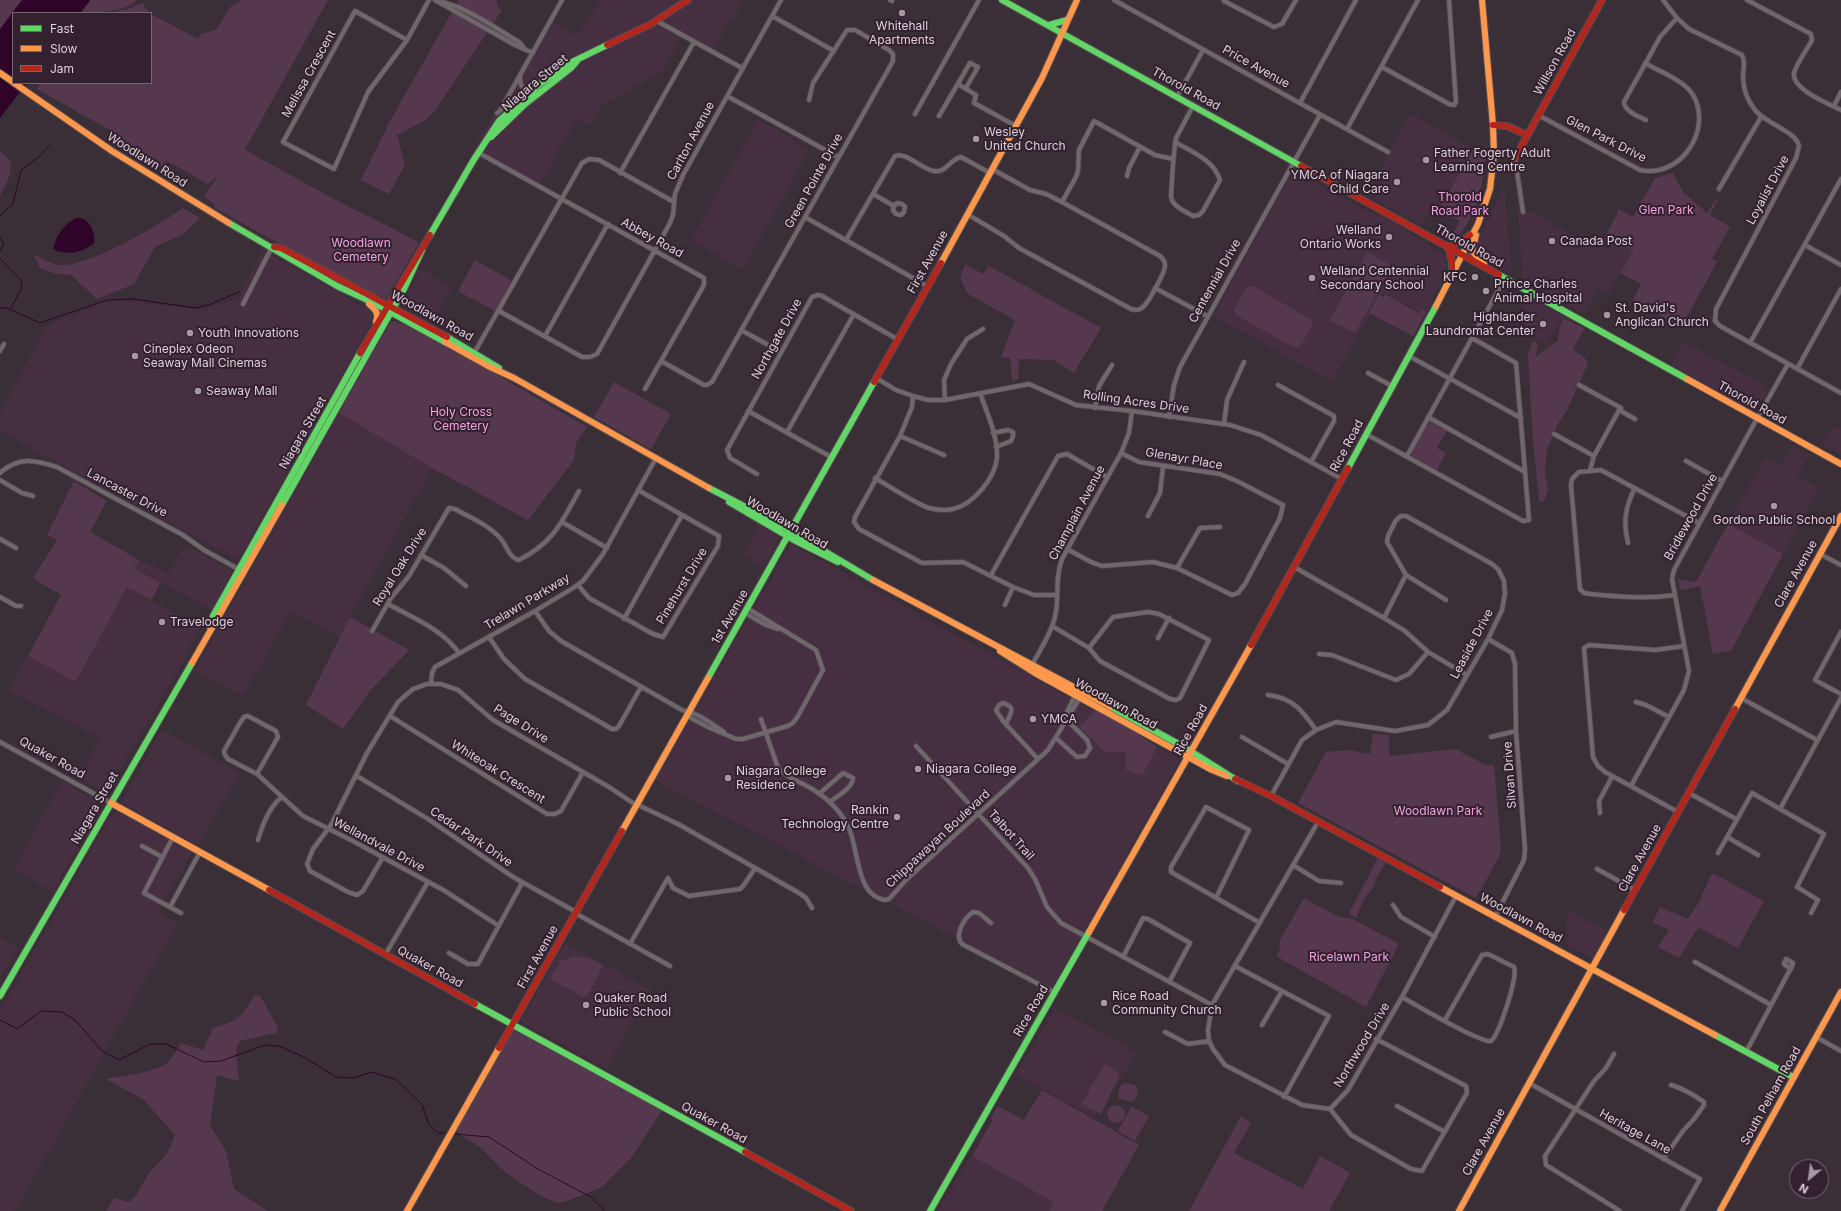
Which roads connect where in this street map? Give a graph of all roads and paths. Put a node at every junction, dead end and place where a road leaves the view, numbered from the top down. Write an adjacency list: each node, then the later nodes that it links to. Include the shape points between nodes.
1 (429, 0): 27 (street)
2 (562, 0): 31 (street)
3 (688, 0): 24 (main road, Niagara Street)
4 (781, 0): 21 (street, Carlton Avenue)
5 (979, 0): 51 (street)
6 (1002, 0): 25 (main road, Thorold Road)
7 (1077, 0): 23 (main road, First Avenue)
8 (1114, 0): 29 (street, Price Avenue)
9 (1235, 0): 20 (street)
10 (1296, 0): 20 (street, via 1284,21 1277,26 1270,26)
11 (1356, 0): 46 (street)
12 (1418, 0): 33 (street)
13 (1450, 0): 33 (street, via 1456,102 1454,104 1449,104)
14 (1482, 0): 58 (main road)
15 (1602, 0): 53 (main road, Willson Road)
16 (1663, 0): 22 (street, Loyalist Drive)
17 (1747, 0): 48 (street, via 1812,35 1812,40 1794,73 1794,80 1799,87)
18 (436, 1): 31 (street)
19 (1224, 1): 20 (street)
20 (1232, 5)
21 (772, 16): 30 (street); 34 (street, Carlton Avenue)
22 (1677, 18): 32 (street, via 1662,33); 55 (street, Loyalist Drive, via 1698,34 1742,55 1746,94)
23 (1067, 20): 25 (main road); 26 (main road, First Avenue)
24 (657, 21): 28 (street); 42 (main road, Niagara Street, via 561,69)
25 (1049, 25): 26 (main road, Thorold Road)
26 (1062, 32): 44 (main road, Thorold Road); 57 (main road, First Avenue, via 1042,78)
27 (407, 40): 27 (street, Melissa Crescent, via 368,92 334,169 283,142 355,11)
28 (694, 42): 34 (street); 70 (street)
29 (1203, 50): 44 (street); 46 (street, Price Avenue)
30 (834, 51): 45 (street, Green Pointe Drive, via 813,83); 65 (street, Green Pointe Drive, via 844,33 852,29 889,50 894,57)
31 (533, 53): 36 (street)
32 (1645, 63): 53 (street, Glen Park Drive, via 1686,87 1697,104 1697,133 1685,154 1672,166 1653,172 1640,170); 56 (street, via 1624,103 1628,110)
33 (1382, 67): 59 (street)
34 (742, 68): 43 (street, Carlton Avenue)
35 (0, 73): 37 (main road, Woodlawn Road)
36 (520, 77): 42 (street, via 520,85); 50 (street)
37 (12, 82)
38 (15, 84): 87 (main road, Woodlawn Road, via 157,180)
39 (958, 84): 40 (street); 40 (street, via 970,63 978,67); 54 (street)
40 (966, 88): 57 (street, via 976,95 974,103)
41 (1841, 92): 48 (street)
42 (530, 96): 64 (main road, Niagara Street, via 499,121)
43 (727, 96): 65 (street); 76 (street, Carlton Avenue, via 683,175)
44 (1177, 97): 47 (main road, Thorold Road)
45 (810, 100)
46 (1300, 103): 52 (street, Price Avenue)
47 (1193, 106): 61 (street); 68 (main road, Thorold Road)
48 (1834, 106): 49 (street)
49 (1841, 110)
50 (497, 113)
51 (915, 114)
52 (1320, 114): 59 (street, Price Avenue); 68 (street, Centennial Drive)
53 (1538, 115): 60 (main road, Willson Road)
54 (939, 116)
55 (1761, 117): 73 (street); 109 (street, Loyalist Drive, via 1795,138 1799,144 1799,151 1716,309 1715,318 1720,326)
56 (1646, 120)
57 (1016, 126): 69 (main road, First Avenue)
58 (1493, 126): 60 (main road, via 1507,126); 83 (main road, via 1493,172 1486,204)
59 (1347, 129): 63 (street, Price Avenue)
60 (1527, 135): 66 (main road, Willson Road)
61 (1175, 142): 67 (street); 67 (street, via 1206,160 1220,180 1199,215 1193,216 1172,202)
62 (1140, 147): 67 (street, via 1159,157); 71 (street); 77 (street, via 1094,121 1079,150 1076,177)
63 (1388, 152)
64 (478, 153): 75 (street, Abbey Road); 99 (main road, Niagara Street, via 410,267)
65 (838, 157): 81 (street, Green Pointe Drive)
66 (1515, 158): 79 (street)
67 (1173, 159)
68 (1294, 161): 86 (main road, Thorold Road); 102 (street, Centennial Drive)
69 (991, 171): 74 (street, via 961,157 938,172 898,155 892,158); 77 (street); 80 (main road, First Avenue)
70 (620, 173): 75 (street, via 599,160 586,160 579,167); 76 (street)
71 (1127, 176)
72 (1841, 179): 85 (street)
73 (1719, 189)
74 (873, 194): 78 (street); 84 (street)
75 (561, 199): 82 (street, Abbey Road); 100 (street)
76 (674, 202): 88 (street, Carlton Avenue, via 671,220)
77 (1062, 202): 95 (street, via 1162,258 1165,268)
78 (894, 206)
79 (1523, 212)
80 (967, 214): 94 (main road, First Avenue); 95 (street, via 1019,248 1130,309 1142,308)
81 (805, 217): 84 (street); 104 (street, Green Pointe Drive)
82 (608, 224): 88 (street, Abbey Road); 105 (street)
83 (1478, 224): 86 (main road, via 1463,241); 89 (main road, Rice Road); 91 (main road, via 1472,251)
84 (846, 240): 94 (street)
85 (1804, 245): 90 (street); 109 (street)
86 (1446, 246): 89 (main road, Thorold Road); 92 (main road, via 1452,261)
87 (272, 247): 97 (main road, Woodlawn Road); 98 (street); 99 (main road, Woodlawn Road, via 281,248)
88 (655, 251): 105 (street, Carlton Avenue, via 598,352 593,356 582,357); 115 (street, Abbey Road, via 704,278 705,282)
89 (1462, 254): 91 (main road, Thorold Road); 92 (main road, Rice Road)
90 (1841, 265)
91 (1489, 269): 93 (main road, Thorold Road)
92 (1452, 274): 114 (main road, Rice Road)
93 (1505, 278): 107 (street); 138 (main road, Thorold Road)
94 (927, 286): 108 (main road, First Avenue)
95 (1155, 288): 102 (street)
96 (1841, 289): 119 (street)
97 (349, 291): 99 (main road, Woodlawn Road); 106 (main road, via 377,311 377,318)
98 (243, 304)
99 (390, 309): 106 (main road, Niagara Street); 113 (main road, Woodlawn Road); 187 (main road, Niagara Street)
100 (499, 311): 105 (street); 113 (street)
101 (854, 314): 108 (street, Northgate Drive); 112 (street, Northgate Drive, via 820,296 813,296); 141 (street)
102 (1207, 316): 135 (street, Centennial Drive, via 1177,374)
103 (983, 329): 130 (street, via 967,339 951,364 944,380)
104 (741, 330): 112 (street); 115 (street, Green Pointe Drive, via 712,382 707,385)
105 (545, 336)
106 (369, 337): 187 (main road, Niagara Street)
107 (1472, 338): 122 (street); 137 (street, via 1516,363)
108 (897, 339): 121 (main road, First Avenue)
109 (1750, 343): 117 (street)
110 (4, 344): 111 (street)
111 (0, 352)
112 (781, 352): 133 (street, Northgate Drive)
113 (474, 355): 152 (main road, Woodlawn Road)
114 (1409, 356): 122 (street); 125 (main road, Rice Road)
115 (661, 361): 126 (street, Abbey Road)
116 (1244, 362): 140 (street, via 1227,400)
117 (1788, 364): 119 (street); 138 (street, Bridlewood Drive)
118 (1112, 365): 131 (street, via 1099,386)
119 (1797, 369): 128 (street)
120 (1368, 373): 125 (street)
121 (876, 378): 129 (street, Rolling Acres Drive, via 896,390); 151 (main road, First Avenue)
122 (1451, 378): 136 (street); 137 (street)
123 (1278, 385): 154 (street, via 1334,416 1334,421)
124 (1579, 385): 132 (street, via 1621,408)
125 (1392, 386): 143 (main road, Rice Road)
126 (645, 389)
127 (980, 393): 130 (street, Rolling Acres Drive); 131 (street, Rolling Acres Drive, via 1030,384 1076,405); 142 (street)
128 (1841, 393)
129 (913, 396): 130 (street, Rolling Acres Drive, via 928,400); 145 (street, via 910,412)
130 (945, 400)
131 (1095, 408): 134 (street, Rolling Acres Drive)
132 (1619, 410): 139 (street); 150 (street)
133 (748, 411): 141 (street); 160 (street, Northgate Drive, via 725,456)
134 (1132, 411): 135 (street, Rolling Acres Drive); 147 (street, Champlain Avenue, via 1129,433)
135 (1169, 417): 140 (street, Rolling Acres Drive)
136 (1428, 417): 149 (street); 158 (street)
137 (1521, 418): 158 (street)
138 (1758, 418): 155 (main road, Thorold Road); 165 (street, Bridlewood Drive)
139 (1635, 419)
140 (1224, 424): 154 (street, Rolling Acres Drive, via 1261,435)
141 (787, 432): 151 (street)
142 (993, 433): 146 (street); 146 (street, via 1008,430 1013,432 1011,441)
143 (1366, 434): 149 (street); 163 (main road, Rice Road)
144 (1554, 434): 150 (street)
145 (900, 436): 148 (street); 162 (street)
146 (996, 447): 162 (street, via 996,464 986,485 974,498 955,509 927,507)
147 (1121, 453): 156 (street, Glenayr Place, via 1139,462); 161 (street, Champlain Avenue)
148 (944, 455)
149 (1406, 456): 158 (street, via 1523,521 1528,521 1530,519)
150 (1594, 456): 157 (street)
151 (831, 457): 176 (main road, First Avenue)
152 (656, 458): 167 (street, Trelawn Parkway); 176 (main road, Woodlawn Road, via 750,514)
153 (1686, 461): 165 (street)
154 (1311, 462): 163 (street, Rolling Acres Drive)
155 (1841, 464)
156 (1163, 467): 171 (street, via 1160,493); 186 (street, Glenayr Place, via 1220,474 1283,505 1280,518 1238,593 1228,594)
157 (1590, 470): 166 (street, via 1605,471); 194 (street, via 1575,475 1571,485 1580,589 1584,593 1634,598)
158 (1525, 472)
159 (0, 473): 187 (street, Lancaster Drive, via 14,464 29,460 57,467 184,535 204,550)
160 (757, 474)
161 (1107, 477): 181 (street, Champlain Avenue); 188 (street, via 1067,454 1058,456)
162 (875, 478): 188 (street, via 855,517 854,522 859,530 922,563 963,562)
163 (1342, 479): 185 (main road, Rice Road)
164 (0, 480): 169 (street, via 22,493)
165 (1722, 481): 174 (street, Bridlewood Drive)
166 (1635, 488): 174 (street); 178 (street, via 1625,516)
167 (638, 490): 170 (street, Pinehurst Drive); 180 (street, Trelawn Parkway)
168 (579, 491): 173 (street, Royal Oak Drive)
169 (34, 496)
170 (682, 515): 204 (street); 204 (street, Pinehurst Drive, via 719,536 718,546 663,637)
171 (1148, 516)
172 (1841, 516): 182 (main road, Clare Avenue)
173 (562, 522): 180 (street); 183 (street, Royal Oak Drive, via 545,543 519,560 513,557 491,529 449,508)
174 (1699, 523): 194 (street, Bridlewood Drive, via 1673,573)
175 (1220, 528): 186 (street, via 1200,528)
176 (789, 533): 201 (main road, 1st Avenue); 216 (main road, Woodlawn Road, via 824,557 851,568)
177 (0, 539): 179 (street)
178 (1628, 544)
179 (16, 548)
180 (607, 548): 190 (street, Trelawn Parkway)
181 (1067, 549): 186 (street, via 1102,566 1153,562); 193 (street, Champlain Avenue, via 1058,571)
182 (1820, 554): 184 (street); 223 (main road, Clare Avenue)
183 (421, 555): 191 (street, via 444,568); 197 (street, Royal Oak Drive)
184 (1841, 565)
185 (1294, 566): 203 (street); 241 (main road, Rice Road)
186 (1177, 568)
187 (242, 571): 253 (main road, Niagara Street, via 213,616 209,631)
188 (991, 575): 192 (street)
189 (1406, 575): 196 (street); 203 (street); 210 (street, Leaside Drive, via 1387,542 1396,520 1401,516 1406,516 1492,564 1502,575 1505,594 1502,610)
190 (578, 585): 200 (street, Trelawn Parkway); 204 (street, Pinehurst Drive, via 589,598)
191 (466, 586)
192 (1013, 587): 193 (street, via 1034,595); 198 (street)
193 (1056, 595): 205 (street, Champlain Avenue, via 1057,603)
194 (1675, 595): 211 (street, Bridlewood Drive)
195 (0, 597): 199 (street)
196 (1446, 600)
197 (388, 604): 206 (street, Royal Oak Drive); 214 (street, via 445,637)
198 (1005, 605)
199 (20, 606)
200 (535, 611): 208 (street, Trelawn Parkway); 219 (street, via 549,632 557,638)
201 (746, 611): 226 (main road, 1st Avenue); 234 (street, via 816,650 823,670 793,723)
202 (1170, 618): 209 (street); 212 (street, via 1148,612 1113,617); 212 (street, via 1209,640 1180,698 1176,700 1100,661)
203 (1384, 618): 213 (street, via 1405,631)
204 (624, 619)
205 (1052, 626): 212 (street); 216 (street, Champlain Avenue)
206 (372, 631)
207 (1841, 632): 220 (street, via 1815,680)
208 (489, 637): 214 (street, Trelawn Parkway); 219 (street, via 504,658 526,680 612,729 619,726)
209 (1158, 638)
210 (1488, 639): 217 (street, Leaside Drive); 233 (street, Silvan Drive, via 1507,649 1513,657)
211 (1684, 646): 228 (street, Bridlewood Drive, via 1687,680); 247 (street, via 1655,650 1589,645 1584,648 1593,757 1601,769)
212 (1089, 648)
213 (1428, 652): 215 (street, via 1409,674 1396,680 1332,655); 217 (street)
214 (459, 653): 218 (street, Trelawn Parkway, via 435,667)
215 (1319, 654)
216 (1031, 667): 221 (main road, Woodlawn Road); 241 (main road, Woodlawn Road)
217 (1467, 675): 232 (street, Leaside Drive, via 1447,710 1428,725 1395,730 1336,722)
218 (431, 683): 227 (street, via 406,693); 244 (street, Page Drive, via 458,690 493,720)
219 (641, 687): 226 (street)
220 (1841, 694)
221 (1079, 695): 230 (street, Chippawayan Boulevard, via 1067,712); 241 (main road, Woodlawn Road)
222 (1268, 695): 232 (street, via 1277,696 1302,710)
223 (1741, 698): 238 (street); 249 (main road, Clare Avenue)
224 (1841, 698): 238 (street)
225 (1636, 702): 228 (street)
226 (688, 713): 234 (street, via 690,718 734,738 744,739); 255 (main road, First Avenue)
227 (390, 716): 244 (street, Whiteoak Crescent, via 547,814 555,814 561,810); 246 (street, via 367,753)
228 (1669, 717): 248 (street, Bridlewood Drive)
229 (761, 719): 234 (street)
230 (1066, 719): 237 (street, Chippawayan Boulevard); 237 (street, via 1088,740 1088,753 1077,757)
231 (1006, 725): 231 (street, via 996,710 1003,703 1009,705 1011,710); 242 (street)
232 (1316, 730): 243 (street, Leaside Drive, via 1302,740)
233 (1516, 731): 236 (street); 287 (street, Silvan Drive, via 1524,860)
234 (766, 732): 250 (street, via 780,770)
235 (1242, 737): 243 (street)
236 (1491, 737)
237 (1056, 738): 242 (street, Chippawayan Boulevard)
238 (1817, 740): 256 (street)
239 (0, 742): 253 (street, Quaker Road)
240 (916, 746): 259 (street, Talbot Trail)
241 (1190, 754): 251 (main road, Woodlawn Road, via 1212,770); 291 (main road, Rice Road)
242 (1038, 759): 259 (street, Chippawayan Boulevard)
243 (1288, 764): 251 (street, Leaside Drive)
244 (583, 772): 255 (street, Page Drive)
245 (257, 774): 245 (street, Wellandvale Drive, via 278,737 276,730 248,716 241,721 224,751 228,759); 252 (street, Wellandvale Drive)
246 (357, 776): 262 (street); 276 (street, Cedar Park Drive, via 428,819)
247 (1612, 777): 248 (street); 258 (street, via 1599,801)
248 (1631, 786): 257 (street)
249 (1689, 793): 257 (main road, Clare Avenue); 260 (street)
250 (819, 794): 254 (street); 254 (street, via 843,773 850,775 853,781)
251 (1271, 796): 261 (main road, Woodlawn Road)
252 (282, 797): 262 (street, Wellandvale Drive, via 303,816); 265 (street, via 263,825)
253 (111, 802): 263 (main road, Quaker Road); 306 (main road, Niagara Street)
254 (830, 802): 259 (street, Chippawayan Boulevard, via 851,832 863,881 874,895 886,900)
255 (636, 804): 273 (street, Page Drive, via 678,824); 284 (main road, First Avenue)
256 (1780, 809): 260 (street, via 1752,793); 286 (street, via 1824,834 1797,887 1818,900)
257 (1678, 812): 278 (main road, Clare Avenue)
258 (1600, 813)
259 (979, 814): 291 (street, Talbot Trail, via 1028,868 1051,913 1061,923)
260 (1736, 819): 264 (street)
261 (1318, 822): 272 (street); 279 (main road, Woodlawn Road)
262 (328, 829): 271 (street, Wellandvale Drive); 271 (street, via 310,855 307,866 310,871 348,892 357,894 363,891)
263 (173, 837): 267 (main road, Quaker Road); 270 (street)
264 (1727, 837): 268 (street); 269 (street)
265 (258, 840)
266 (142, 846): 270 (street)
267 (200, 852): 282 (street); 295 (main road, Quaker Road)
268 (1718, 853)
269 (1758, 855)
270 (162, 857): 282 (street, via 144,893)
271 (383, 857): 275 (street, Wellandvale Drive)
272 (1293, 865): 277 (street, via 1319,880); 289 (street)
273 (755, 868): 283 (street, Page Drive, via 799,892); 293 (street, via 740,889 696,895 686,895 673,888 668,878)
274 (1597, 869): 278 (street)
275 (428, 882): 290 (street, Wellandvale Drive); 295 (street)
276 (522, 883): 284 (street, Cedar Park Drive); 290 (street)
277 (1341, 883)
278 (1635, 890): 300 (main road, Clare Avenue)
279 (1456, 896): 287 (main road, Woodlawn Road); 292 (street, Northwood Drive)
280 (1216, 898): 280 (street, via 1249,830 1206,807 1171,867 1171,872); 289 (street)
281 (1393, 906): 292 (street, via 1401,917)
282 (170, 907): 285 (street)
283 (812, 908)
284 (576, 912): 293 (street, Cedar Park Drive); 311 (main road, First Avenue)
285 (181, 913)
286 (1811, 913)
287 (1495, 917): 300 (main road, Woodlawn Road)
288 (991, 923): 304 (street, via 979,913 972,912 958,934 959,941)
289 (1260, 923): 299 (street)
290 (499, 926): 294 (street, via 476,965 468,964)
291 (1086, 937): 296 (street, Talbot Trail); 304 (main road, Rice Road)
292 (1435, 937): 307 (street, Northwood Drive)
293 (630, 944): 298 (street, Cedar Park Drive)
294 (449, 953)
295 (385, 955): 311 (main road, Quaker Road)
296 (1123, 957): 302 (street, Talbot Trail); 302 (street, via 1143,918 1148,919 1190,943)
297 (1694, 962): 309 (street)
298 (670, 966)
299 (1235, 966): 303 (street); 308 (street)
300 (1592, 968): 318 (main road, Woodlawn Road); 321 (main road, Clare Avenue)
301 (1790, 969): 309 (street)
302 (1169, 982): 308 (street, Talbot Trail)
303 (1282, 991): 312 (street); 323 (street, via 1329,1016)
304 (1054, 992): 331 (main road, Rice Road)
305 (1841, 992): 314 (main road, South Pelham Road)
306 (0, 996)
307 (1402, 997): 310 (street); 315 (street, Northwood Drive)
308 (1212, 1005): 316 (street)
309 (1771, 1005): 318 (street)
310 (1445, 1020): 310 (street, via 1483,1041 1491,1041 1502,1019 1515,977 1514,967 1488,954 1482,955)
311 (512, 1024): 329 (main road, First Avenue); 330 (main road, Quaker Road)
312 (1262, 1025)
313 (1165, 1032): 316 (street, via 1188,1044)
314 (1816, 1037): 317 (street); 320 (main road, South Pelham Road)
315 (1376, 1039): 325 (street, Northwood Drive, via 1348,1090); 327 (street, via 1466,1086 1467,1093)
316 (1209, 1041): 323 (street, via 1225,1065)
317 (1841, 1051)
318 (1746, 1052): 320 (main road, Woodlawn Road)
319 (1614, 1054): 326 (street)
320 (1793, 1077): 335 (main road, South Pelham Road)
321 (1529, 1083): 326 (street, Heritage Lane); 332 (main road, Clare Avenue)
322 (1671, 1085): 328 (street, via 1698,1098 1704,1105)
323 (1284, 1097): 325 (street, via 1302,1105)
324 (1397, 1106): 327 (street)
325 (1330, 1109): 327 (street, via 1351,1135 1418,1171 1422,1171)
326 (1575, 1109): 328 (street, Heritage Lane); 333 (street, via 1545,1156 1546,1165)
327 (1445, 1132)
328 (1663, 1159): 334 (street, Heritage Lane, via 1700,1179)
329 (407, 1211)
330 (851, 1211)
331 (930, 1211)
332 (1459, 1211)
333 (1620, 1211)
334 (1682, 1211)
335 (1720, 1211)

